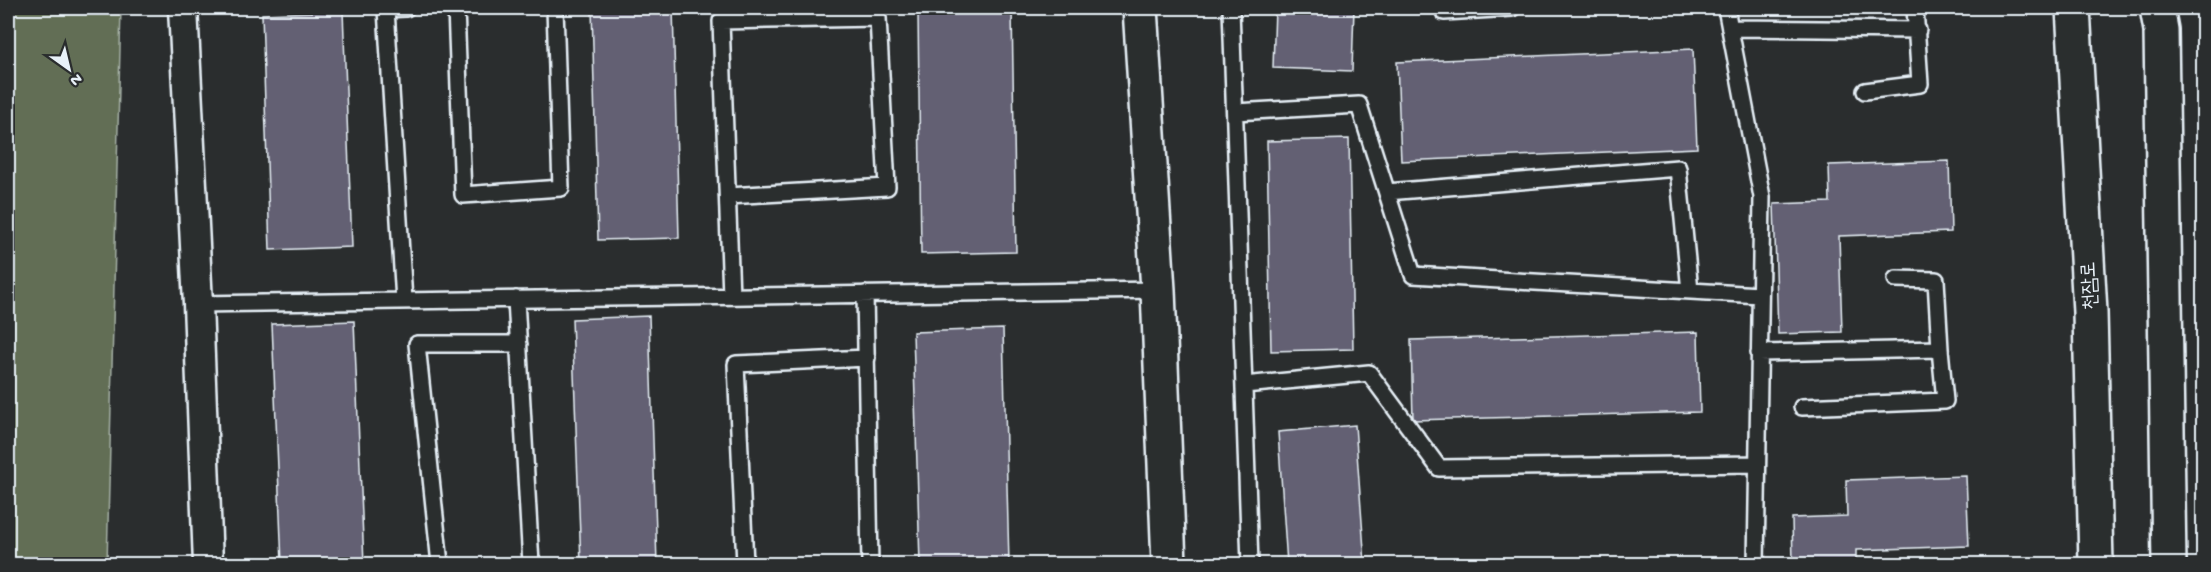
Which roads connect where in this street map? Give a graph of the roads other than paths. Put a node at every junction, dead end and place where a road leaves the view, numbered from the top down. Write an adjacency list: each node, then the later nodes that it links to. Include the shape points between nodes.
1 (183, 8): 27 (street)
2 (406, 8): 26 (lane, via 386,9)
3 (456, 8): 4 (lane, via 463,195 561,188)
4 (555, 8)
5 (1140, 8): 20 (street)
6 (1231, 8): 16 (lane)
7 (1443, 8): 8 (lane, via 1444,12)
8 (1512, 8)
9 (1726, 8): 13 (lane)
10 (1915, 8): 14 (lane)
11 (2073, 8): 43 (street, 천잠로, via 2090,312)
12 (2157, 8): 44 (street, via 2161,30)
13 (1730, 28): 14 (lane); 23 (lane, via 1762,197)
14 (1918, 30): 15 (lane, via 1920,84)
15 (1865, 92)
16 (1234, 112): 17 (lane, via 1359,105); 32 (lane)
17 (1387, 192): 21 (lane, via 1413,275); 21 (lane, via 1678,168)
18 (728, 196): 18 (lane, via 721,21 878,18 887,188); 24 (lane)
19 (1896, 279): 29 (lane, via 1936,280)
20 (1158, 290): 22 (lane); 40 (street)
21 (1690, 291): 23 (lane)
22 (865, 294): 24 (lane); 31 (lane)
23 (1760, 295): 30 (lane)
24 (731, 296): 25 (lane)
25 (516, 299): 26 (lane); 28 (lane)
26 (404, 301): 27 (lane)
27 (198, 304): 35 (street)
28 (519, 344): 36 (lane, via 417,344); 37 (lane)
29 (1940, 349): 30 (lane); 33 (lane, via 1945,401)
30 (1759, 353): 34 (lane)
31 (867, 358): 38 (lane, via 736,364); 39 (lane)
32 (1244, 386): 34 (lane, via 1369,373 1439,468); 41 (lane)
33 (1802, 407)
34 (1756, 464): 42 (lane)
35 (208, 564)
36 (440, 564)
37 (531, 564)
38 (745, 564)
39 (870, 564)
40 (1169, 564)
41 (1250, 564)
42 (1756, 564)
43 (2096, 564)
44 (2169, 564)

